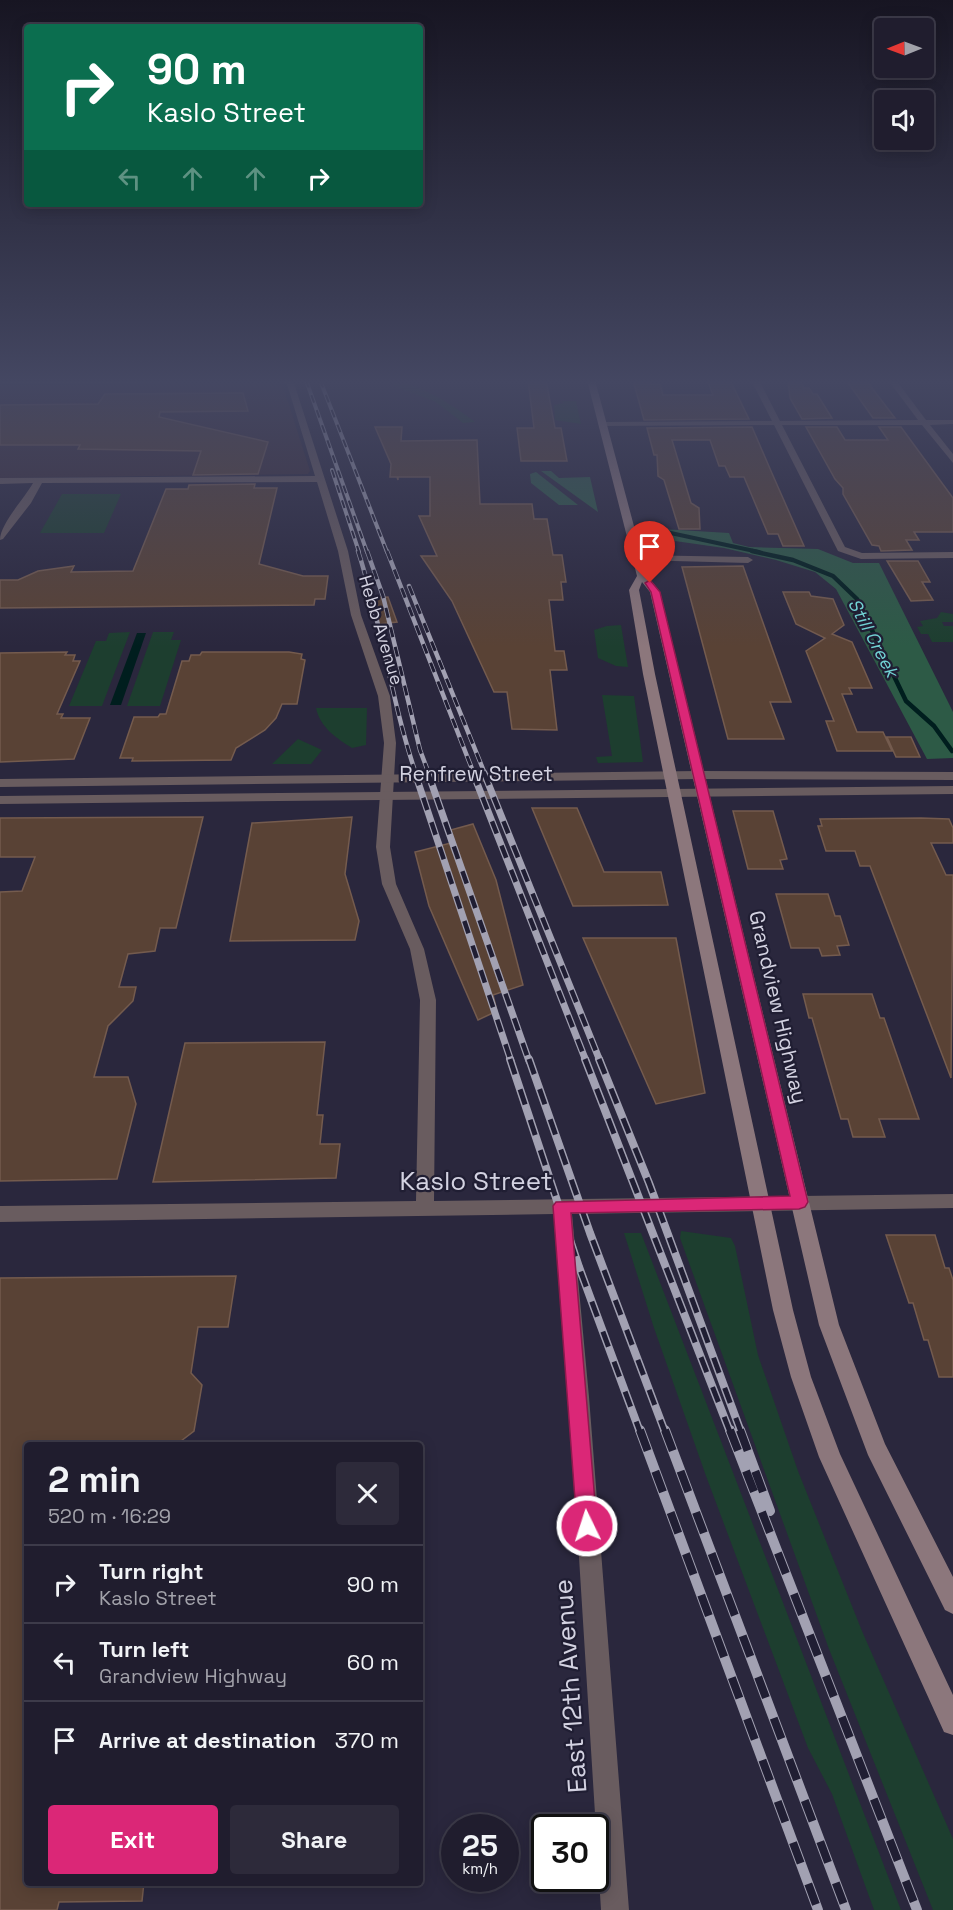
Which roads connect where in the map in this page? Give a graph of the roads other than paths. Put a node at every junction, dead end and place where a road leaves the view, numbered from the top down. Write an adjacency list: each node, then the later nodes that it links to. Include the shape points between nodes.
1 (316, 469): 4 (street, Hebb Avenue)
2 (614, 469): 9 (main road, Grandview Highway)
3 (799, 469): 8 (street, via 839,547 848,553)
4 (319, 479): 5 (street); 15 (street, Hebb Avenue, via 343,551 356,615 384,696 390,744)
5 (39, 481): 6 (street); 7 (street)
6 (0, 482)
7 (0, 537)
8 (953, 555)
9 (637, 557): 10 (street); 11 (main road, Grandview Highway)
10 (748, 560)
11 (642, 576): 12 (main road, Grandview Highway, via 655,592); 13 (main road, Grandview Highway, via 636,583 636,602)
12 (699, 775): 13 (street, Renfrew Street); 14 (street, Renfrew Street); 19 (main road, Grandview Highway)
13 (671, 776): 15 (street, Renfrew Street); 18 (main road, Grandview Highway)
14 (953, 776)
15 (388, 779): 16 (street, Renfrew Street); 20 (street, Hebb Avenue)
16 (0, 783)
17 (953, 790): 19 (street, Renfrew Street)
18 (675, 793): 19 (street, Renfrew Street); 20 (street, Renfrew Street); 24 (main road, Grandview Highway)
19 (703, 793): 23 (main road, Grandview Highway)
20 (387, 795): 21 (street, Renfrew Street); 26 (street, via 383,847 389,884 417,949 428,1000)
21 (0, 800)
22 (953, 1201): 23 (street, Kaslo Street)
23 (799, 1202): 24 (street, Kaslo Street); 28 (main road, Grandview Highway, via 829,1325 876,1448)
24 (760, 1203): 25 (street, Kaslo Street); 29 (main road, Grandview Highway, via 801,1377 830,1457)
25 (562, 1206): 26 (street, Kaslo Street); 30 (street, East 12th Avenue)
26 (425, 1207): 27 (street, Kaslo Street)
27 (0, 1214)
28 (953, 1602)
29 (953, 1723)
30 (615, 1910)

